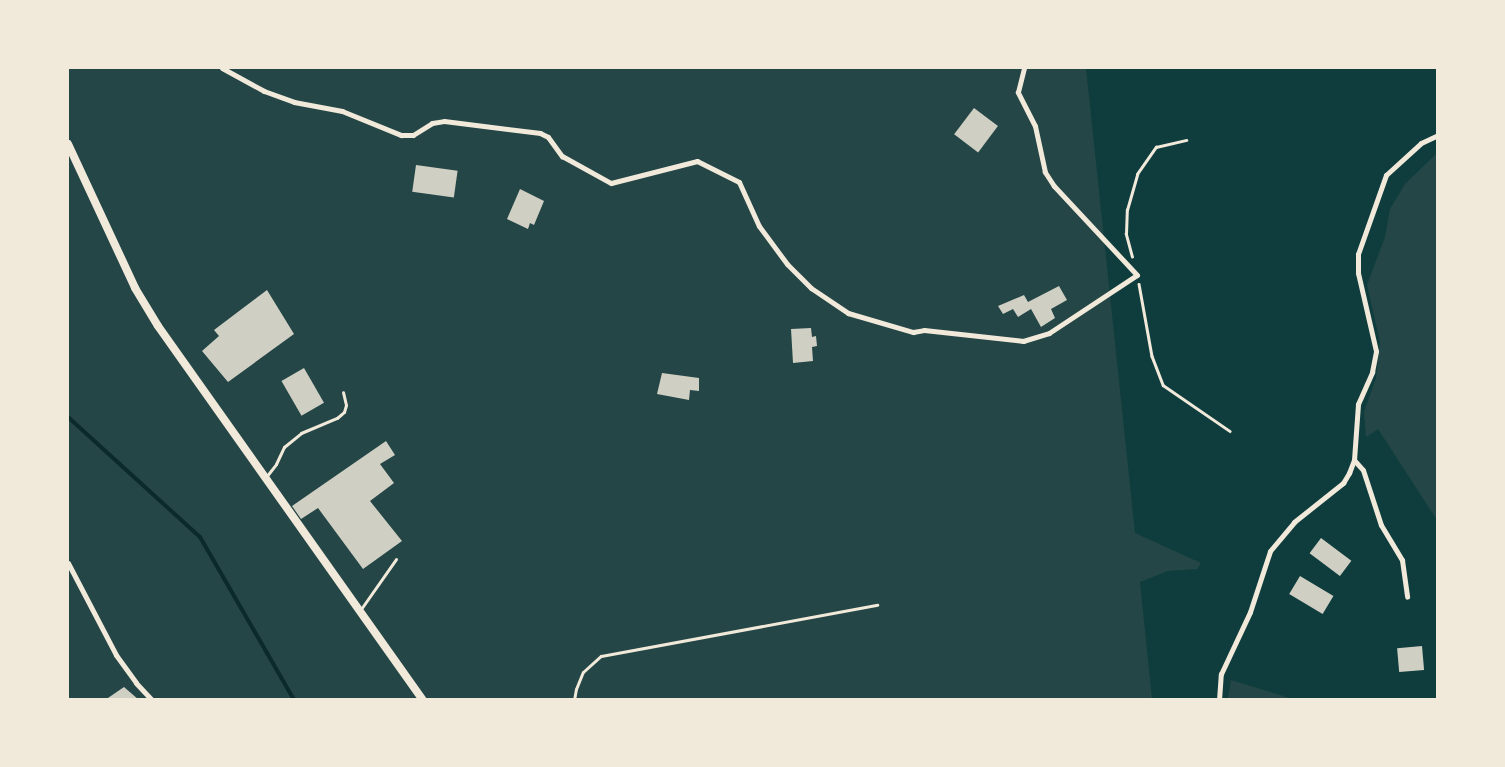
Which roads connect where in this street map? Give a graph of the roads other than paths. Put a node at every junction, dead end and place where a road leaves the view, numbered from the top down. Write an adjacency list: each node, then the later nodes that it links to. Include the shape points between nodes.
1 (222, 68): 2 (street, via 294,102 342,111 401,135 413,135 432,123 444,121 540,133 548,137 562,156 611,183 696,161 739,182 764,234 795,273 823,297 854,316 913,332 924,330 1023,341 1049,333 1137,275 1054,186 1045,172 1035,126 1018,92)
2 (1024, 68)
3 (1438, 135): 6 (street, via 1421,143 1386,175 1358,254 1358,273 1376,351 1372,372 1358,404)
4 (68, 144): 7 (street, via 135,288 158,326)
5 (342, 392): 7 (lane, via 346,405 344,412 338,418 302,433 284,447)
6 (1354, 460): 10 (street, via 1363,470 1380,525 1402,560); 16 (street, via 1343,482 1294,522 1270,551 1250,612 1221,674)
7 (266, 477): 12 (street)
8 (396, 559): 12 (lane)
9 (68, 563): 13 (street, via 116,655)
10 (1407, 597)
11 (877, 605): 15 (lane, via 601,656 583,672)
12 (361, 610): 14 (street)
13 (152, 700)
14 (423, 700)
15 (574, 700)
16 (1219, 700)

